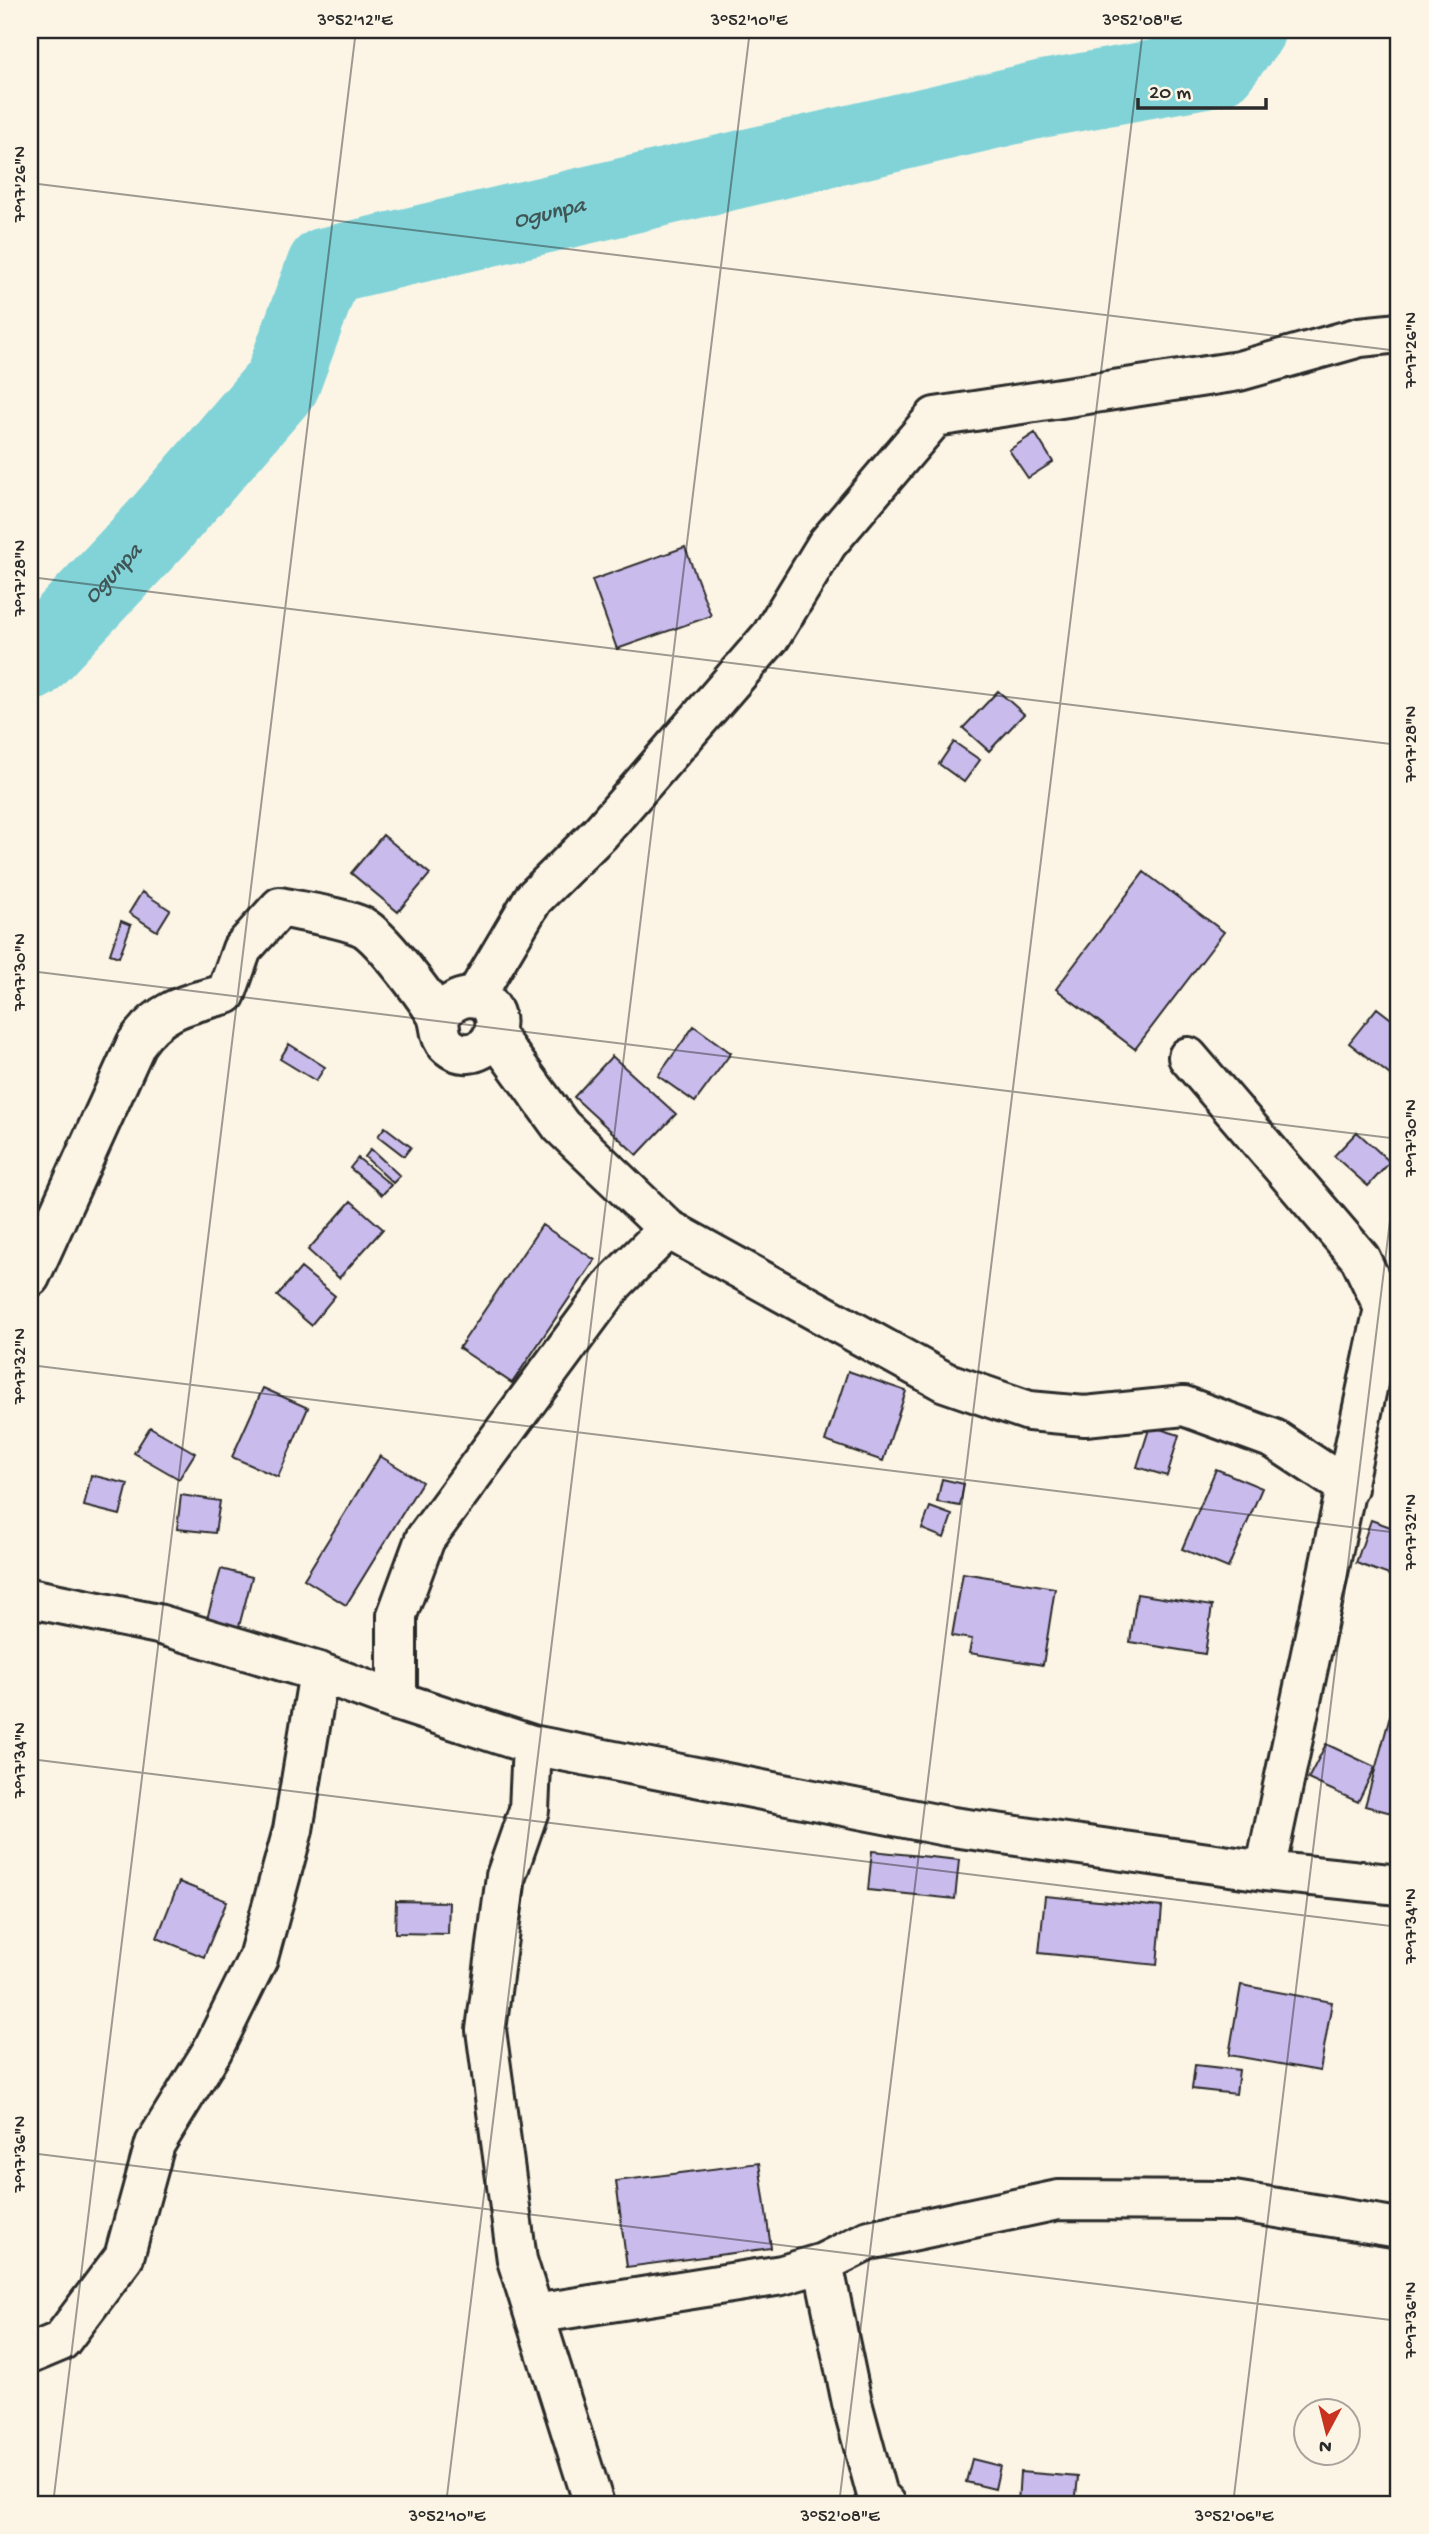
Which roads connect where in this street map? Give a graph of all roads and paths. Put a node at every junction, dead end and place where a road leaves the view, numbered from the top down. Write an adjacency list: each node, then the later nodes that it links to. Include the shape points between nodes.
1 (1399, 333): 2 (street, via 1360,337 1239,371 935,417 827,544 771,636 600,833 533,899)
2 (457, 1005): 3 (street, via 484,1001 494,1016); 3 (street, via 438,1027 444,1043 458,1052); 6 (street, via 418,985 364,928 280,908 242,949 226,995 184,1004 149,1023)
3 (480, 1044): 5 (street, via 533,1084 561,1126)
4 (1188, 1057): 7 (street, via 1360,1258 1384,1308)
5 (668, 1229): 7 (street, via 945,1382 1029,1411 1085,1416 1184,1406 1274,1439); 10 (street, via 614,1283 425,1539 397,1615)
6 (30, 1277)
7 (1348, 1488): 12 (street)
8 (30, 1598): 9 (street, via 158,1623)
9 (319, 1672): 10 (street); 17 (street, via 293,1830 258,1958 212,2051 155,2144 124,2257 61,2341)
10 (397, 1701): 11 (street)
11 (532, 1745): 12 (street, via 946,1826); 16 (street, via 529,1810 506,1876 486,2030 517,2260)
12 (1265, 1871): 13 (street)
13 (1399, 1885)
14 (1399, 2228): 15 (street, via 1234,2201 1058,2200 869,2241)
15 (823, 2263): 16 (street, via 782,2275); 19 (street, via 852,2403 877,2495)
16 (534, 2314): 18 (street)
17 (30, 2354)
18 (594, 2504)
19 (886, 2504)

